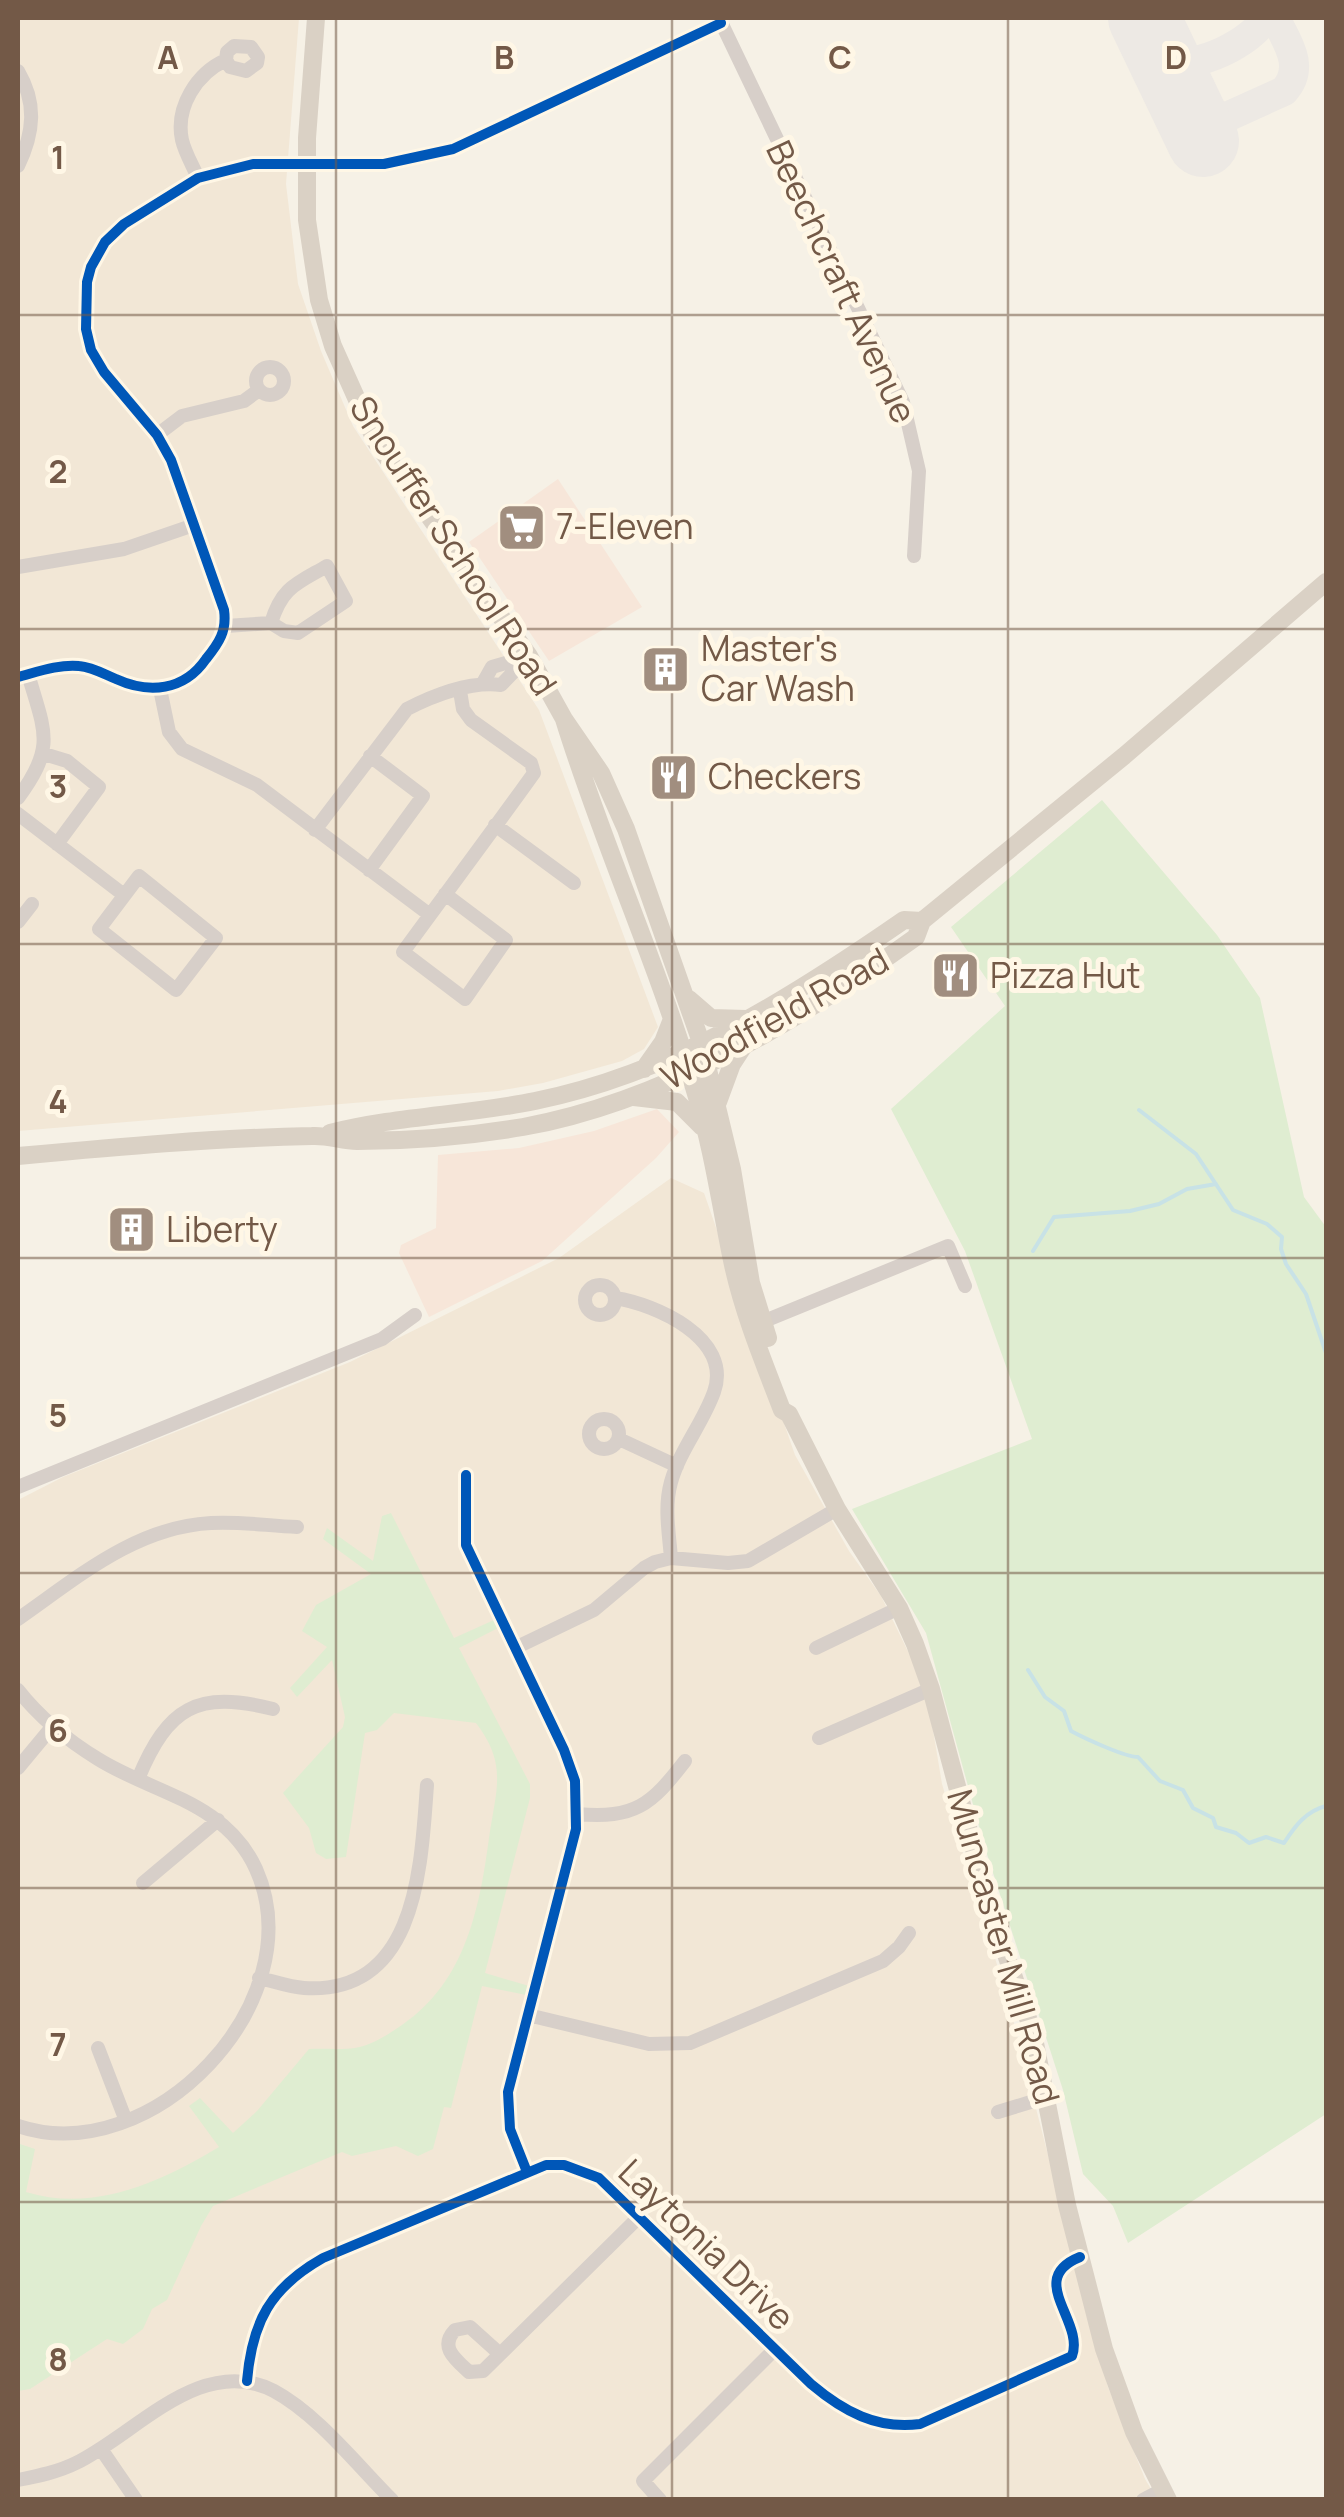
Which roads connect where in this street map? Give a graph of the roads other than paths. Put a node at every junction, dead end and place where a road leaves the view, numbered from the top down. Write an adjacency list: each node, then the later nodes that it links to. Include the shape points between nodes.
1 (316, 18): 5 (main road, Snouffer School Road)
2 (720, 20): 5 (street, via 454,149 384,164); 11 (street, Beechcraft Avenue, via 903,402 919,471)
3 (226, 60): 7 (street, via 196,84 182,115 182,140)
4 (18, 70): 6 (street, via 30,98 32,131)
5 (306, 162): 7 (street, via 253,164); 16 (main road, Snouffer School Road, via 316,285 357,406 391,465)
6 (18, 166)
7 (198, 178): 9 (street, via 124,224 105,242 87,282 91,350)
8 (259, 390): 9 (street, via 244,401 182,416)
9 (157, 435): 10 (street)
10 (194, 525): 12 (street, via 124,549); 15 (street)
11 (914, 556)
12 (18, 567)
13 (1326, 582): 34 (main road, Woodfield Road)
14 (271, 623): 14 (street, via 298,633 346,601 327,566 286,589); 15 (street)
15 (226, 626): 18 (street, via 202,666)
16 (529, 656): 19 (street, via 492,667 483,683); 20 (main road, Snouffer School Road)
17 (23, 676): 18 (street, via 81,666); 21 (street, via 41,720)
18 (160, 689): 26 (street, via 169,732 182,749 257,784)
19 (460, 691): 22 (street, via 406,709); 25 (street, via 470,720 534,768)
20 (564, 719): 36 (main road, Snouffer School Road, via 601,773 626,829); 37 (main road, Snouffer School Road)
21 (44, 754): 23 (street); 27 (street, via 67,761 99,787)
22 (370, 756): 26 (street); 28 (street, via 423,796)
23 (18, 798)
24 (18, 814): 27 (street)
25 (495, 825): 29 (street); 30 (street)
26 (316, 830): 28 (street)
27 (56, 844): 31 (street)
28 (369, 870): 33 (street)
29 (574, 883)
30 (445, 894): 33 (street); 33 (street, via 506,940 465,999 403,952)
31 (124, 895): 31 (street, via 139,876 216,938 176,990 99,928)
32 (32, 904): 35 (street)
33 (430, 915)
34 (922, 921): 38 (main road, Woodfield Road, via 904,920); 39 (main road, Woodfield Road, via 916,937 890,956)
35 (18, 922)
36 (686, 996): 38 (main road, via 712,1018); 40 (main road, Snouffer School Road)
37 (672, 1019): 41 (main road, Snouffer School Road); 42 (main road)
38 (751, 1019): 40 (main road, Woodfield Road)
39 (745, 1044): 40 (main road, Woodfield Road); 44 (main road)
40 (704, 1054): 41 (main road, Woodfield Road); 44 (main road, Muncaster Mill Road)
41 (686, 1062): 42 (main road, Woodfield Road); 43 (main road, Woodfield Road); 45 (main road, Muncaster Mill Road)
42 (644, 1069): 46 (main road, Woodfield Road, via 534,1102)
43 (633, 1096): 45 (main road, via 677,1102); 46 (main road, Woodfield Road, via 483,1132 353,1141)
44 (718, 1104): 51 (main road, Muncaster Mill Road)
45 (706, 1132): 52 (main road, Muncaster Mill Road, via 745,1309)
46 (321, 1135): 47 (main road, Woodfield Road)
47 (18, 1156)
48 (965, 1286): 51 (street, via 948,1246)
49 (615, 1298): 54 (street, via 690,1329 715,1365 714,1391)
50 (415, 1316): 56 (street, via 382,1339)
51 (762, 1322): 52 (main road, Muncaster Mill Road)
52 (789, 1414): 57 (main road, Muncaster Mill Road)
53 (619, 1439): 54 (street)
54 (678, 1466): 59 (street, via 666,1504)
55 (466, 1475): 62 (street, via 466,1544)
56 (18, 1487)
57 (837, 1509): 59 (street, via 748,1560); 60 (main road, Muncaster Mill Road)
58 (297, 1527): 61 (street, via 212,1523 145,1538)
59 (671, 1558): 62 (street, via 644,1568 594,1610)
60 (899, 1608): 63 (street); 65 (main road, Muncaster Mill Road)
61 (18, 1619)
62 (515, 1648): 73 (street, via 570,1765)
63 (816, 1648)
64 (18, 1690): 67 (street)
65 (931, 1690): 68 (street); 80 (main road, Muncaster Mill Road)
66 (273, 1709): 71 (street, via 218,1700 192,1709 161,1734)
67 (52, 1728): 70 (street); 71 (street)
68 (819, 1738)
69 (685, 1760): 73 (street, via 660,1794 637,1810 608,1817)
70 (18, 1768)
71 (138, 1779): 74 (street)
72 (427, 1785): 77 (street, via 416,1890 386,1956 330,1987)
73 (577, 1814): 78 (street)
74 (218, 1820): 75 (street); 77 (street, via 244,1848 264,1890 268,1932)
75 (143, 1882)
76 (909, 1933): 78 (street, via 882,1960 690,2043 649,2044)
77 (259, 1978): 82 (street, via 239,2024 202,2073 166,2102)
78 (528, 2014): 84 (street, via 506,2106)
79 (98, 2048): 82 (street)
80 (1047, 2097): 81 (street); 86 (main road, Muncaster Mill Road)
81 (998, 2112)
82 (126, 2121): 83 (street, via 66,2134)
83 (18, 2126)
84 (527, 2172): 85 (street, Laytonia Drive, via 564,2164 581,2169); 89 (street, Laytonia Drive, via 299,2271 258,2324)
85 (640, 2216): 87 (street, Laytonia Drive); 88 (street)
86 (1080, 2257): 87 (street, Laytonia Drive, via 1066,2262 1056,2281 1074,2341 1072,2356 920,2424 894,2426 839,2407); 92 (main road, Muncaster Mill Road, via 1104,2349)
87 (775, 2349): 95 (street, via 642,2481)
88 (500, 2354)
89 (247, 2382): 90 (street, via 192,2390); 94 (street, via 301,2410)
90 (101, 2449): 91 (street); 93 (street)
91 (18, 2480)
92 (1165, 2495): 96 (street)
93 (136, 2500)
94 (392, 2500)
95 (660, 2500)
96 (1144, 2500)

